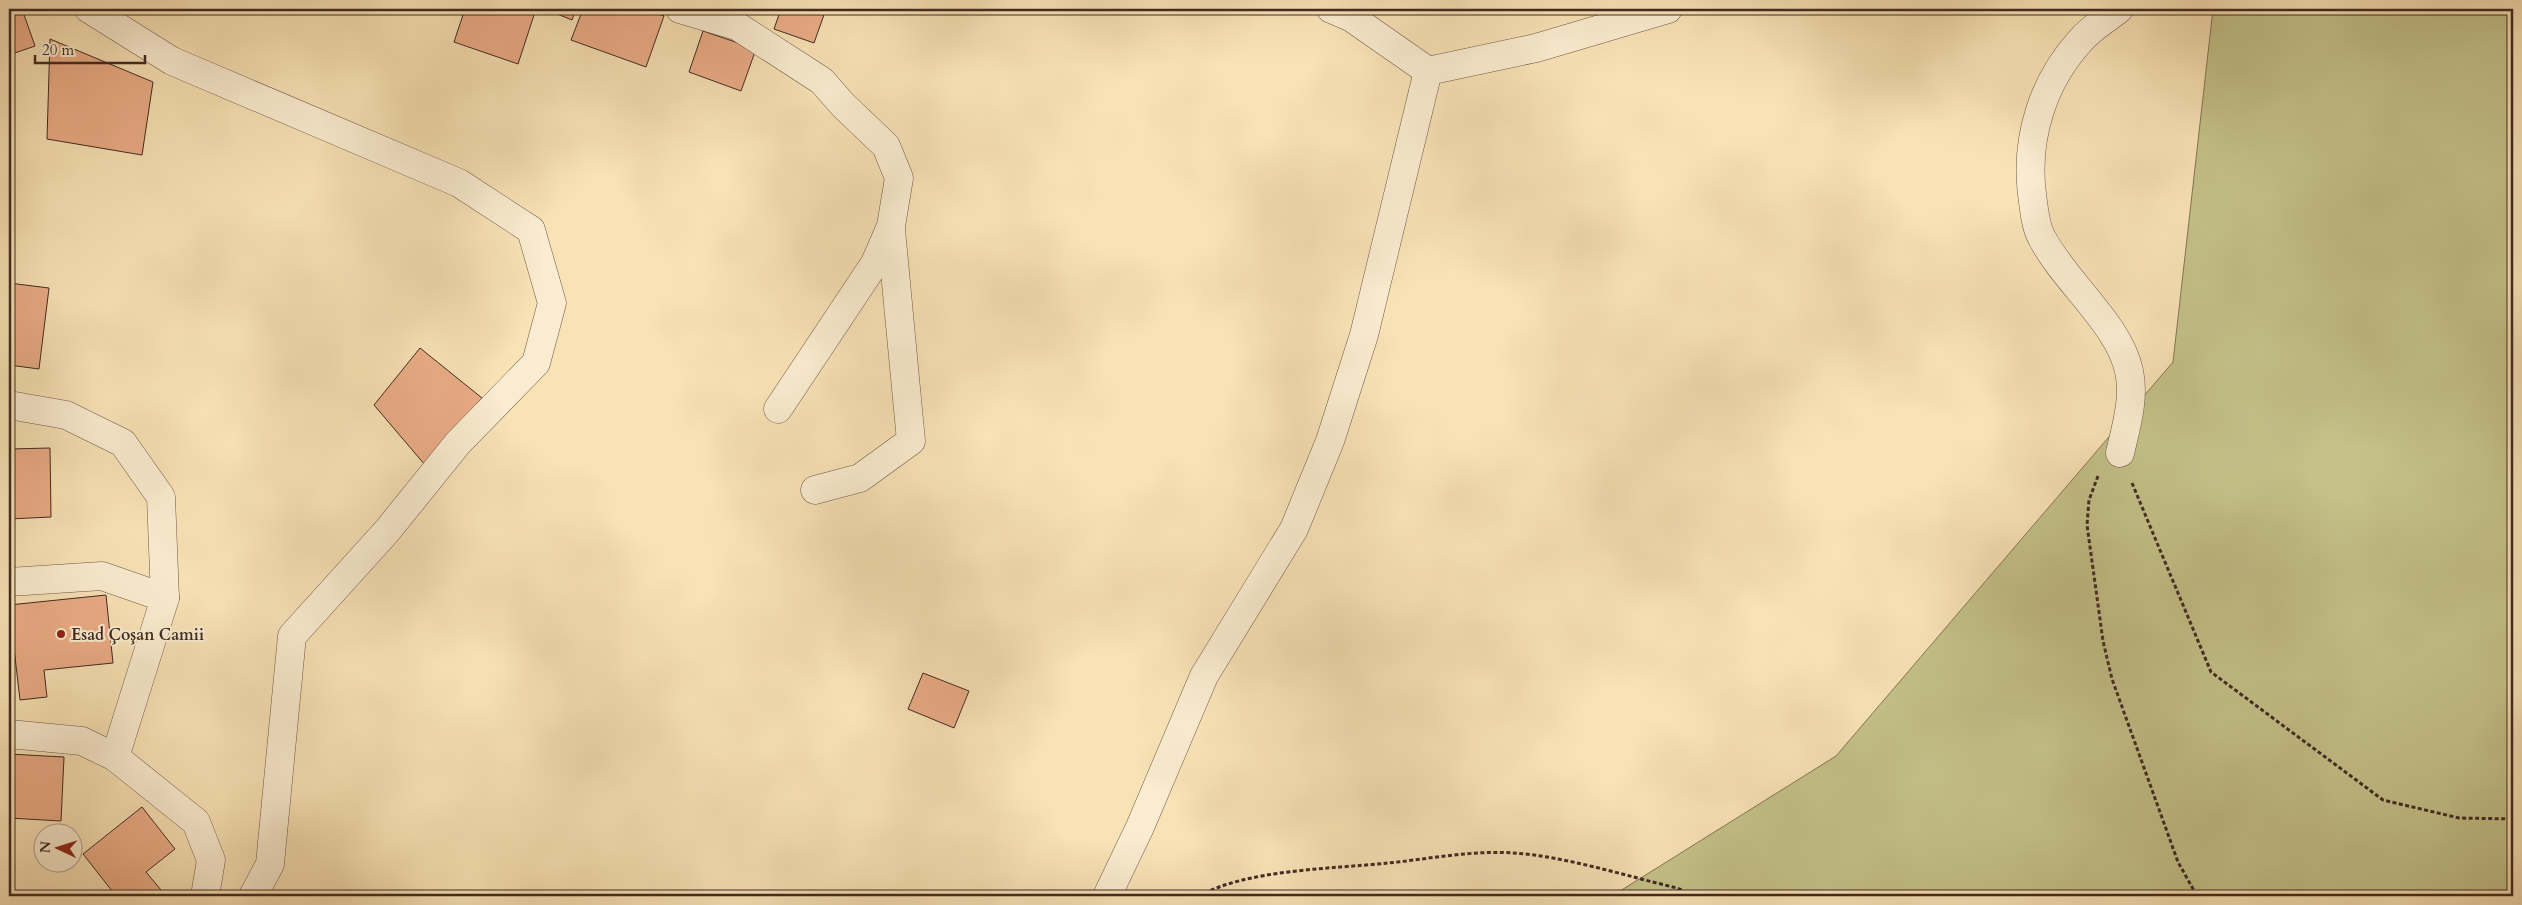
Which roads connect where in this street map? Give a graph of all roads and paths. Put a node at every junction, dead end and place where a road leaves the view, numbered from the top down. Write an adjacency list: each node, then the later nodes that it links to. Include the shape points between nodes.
1 (89, 9): 18 (street, via 172,61 460,183 531,230 552,303 536,363 458,443 387,532 292,636 270,864)
2 (680, 9): 7 (street, via 737,26 822,81 886,146 900,178)
3 (1331, 9): 6 (street, via 1352,18)
4 (1668, 9): 6 (street, via 1536,48)
5 (2119, 9): 10 (street, via 2082,38 2048,88 2032,142 2030,178 2041,238 2123,352 2131,394)
6 (1428, 71): 19 (street, via 1364,334 1330,441 1294,529 1204,676 1140,827)
7 (891, 226): 9 (street, via 875,263); 11 (street, via 911,441 860,478)
8 (9, 405): 13 (street, via 66,415 122,443 161,497)
9 (778, 409)
10 (2120, 454): 16 (path, via 2211,672 2383,800 2459,818); 22 (path, via 2106,463 2089,500 2087,525 2103,641 2112,679 2178,862)
11 (815, 490)
12 (9, 582): 13 (street, via 102,576)
13 (166, 598): 15 (street)
14 (9, 734): 15 (street, via 82,741)
15 (115, 757): 17 (street, via 196,822 211,860)
16 (2513, 819)
17 (205, 896)
18 (253, 896)
19 (1106, 896)
20 (1199, 896): 21 (path, via 1249,878 1473,854 1512,853 1541,856)
21 (1695, 896)
22 (2197, 896)

